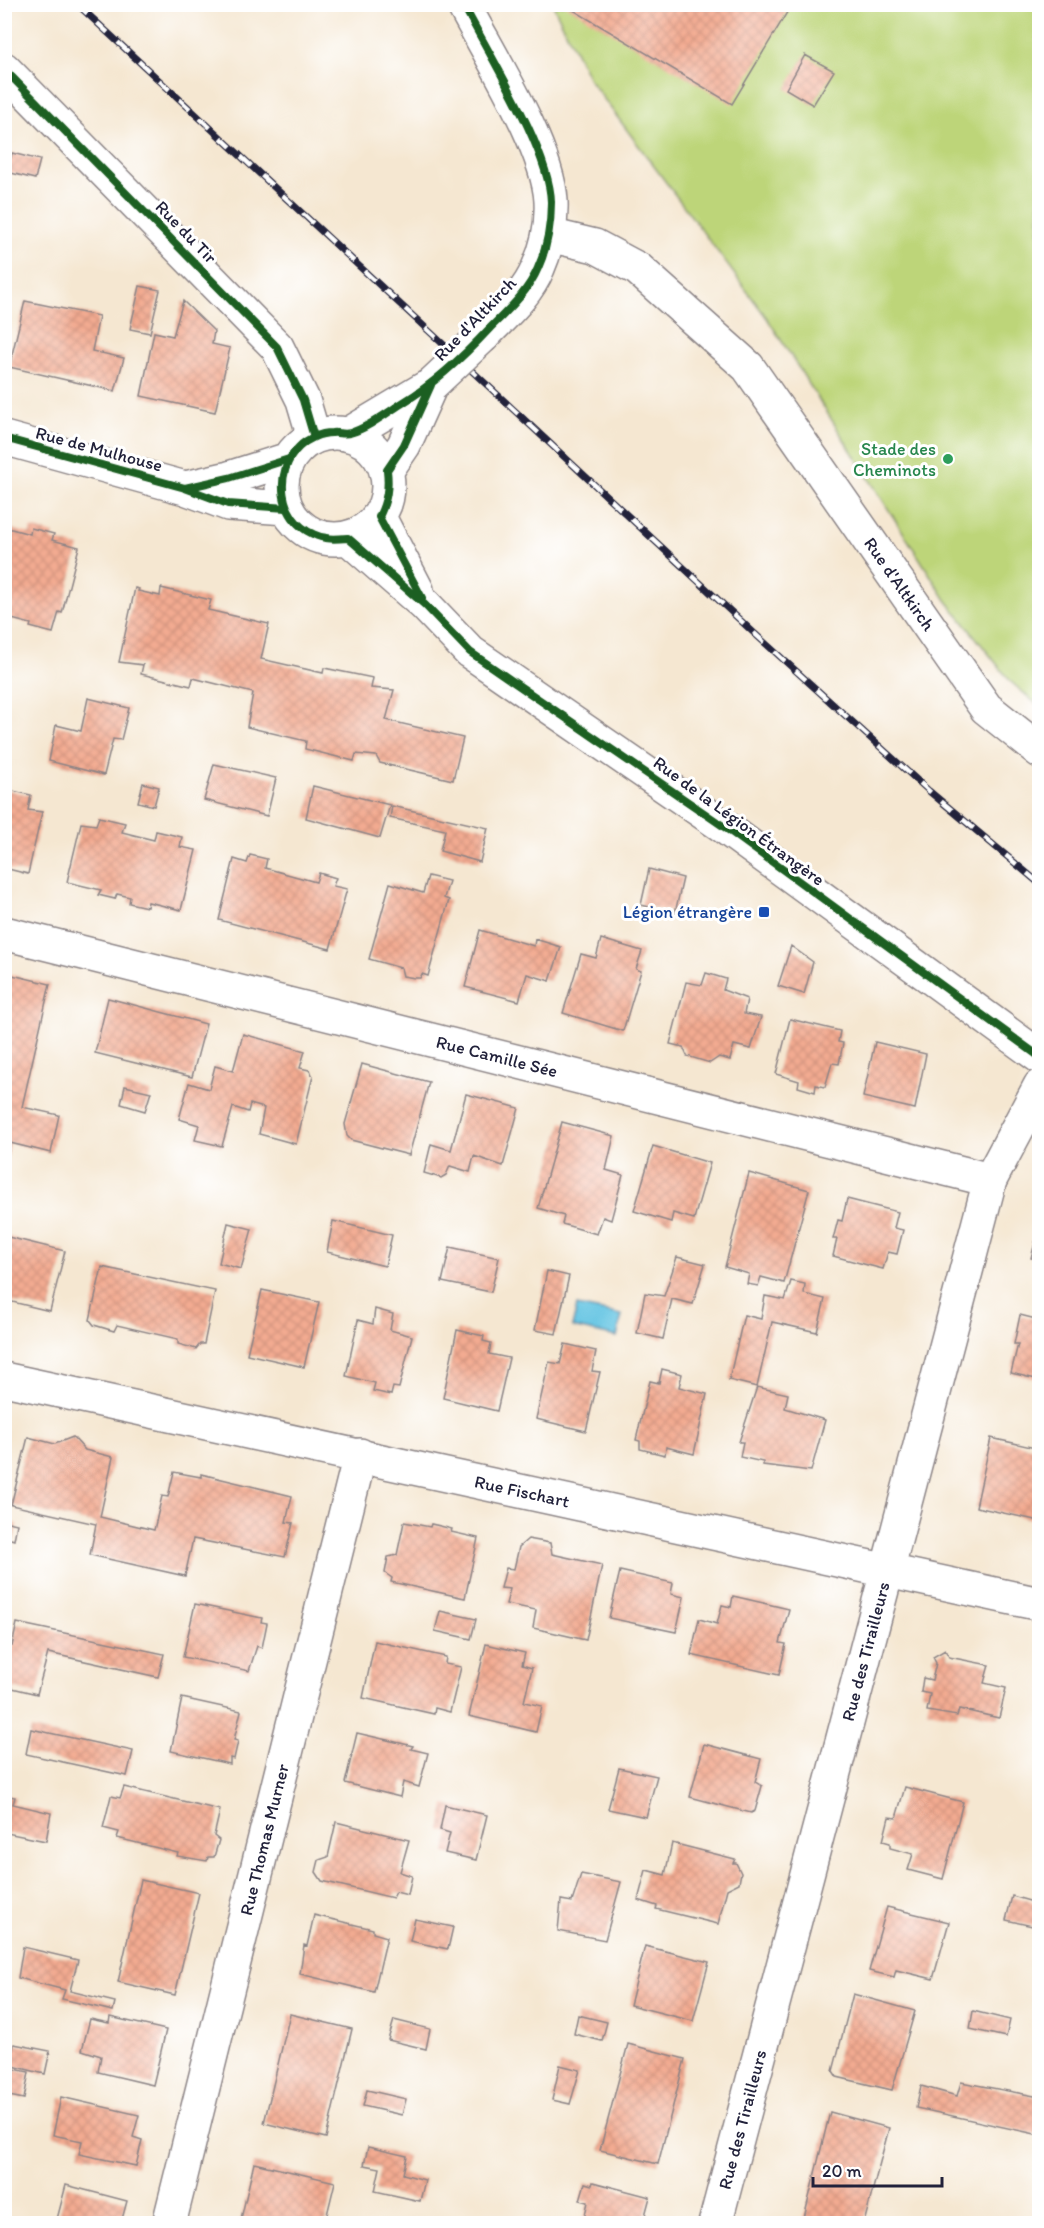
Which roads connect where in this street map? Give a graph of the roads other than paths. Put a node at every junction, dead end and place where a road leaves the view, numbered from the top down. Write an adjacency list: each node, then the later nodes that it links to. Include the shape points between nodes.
1 (462, 4): 3 (street, Rue d'Altkirch, via 544,166 551,201)
2 (4, 69): 6 (street, Rue du Tir, via 277,347 303,400)
3 (549, 235): 4 (street, Rue d'Altkirch, bridge, via 538,270 521,297); 15 (street, Rue d'Altkirch, via 595,246 638,269 748,367 986,708)
4 (431, 385): 5 (street, Rue d'Altkirch); 9 (street, Rue d'Altkirch, via 404,445)
5 (348, 434): 6 (street); 9 (street, via 365,441)
6 (314, 437): 8 (street)
7 (4, 438): 10 (street, Rue de Mulhouse)
8 (289, 459): 10 (street, Rue de Mulhouse); 11 (street, via 283,475)
9 (387, 470): 12 (street, via 389,486)
10 (185, 488): 11 (street, Rue de Mulhouse, via 228,504)
11 (286, 508): 13 (street, via 312,534)
12 (379, 517): 13 (street, via 366,530); 14 (street, Rue de la Légion Étrangère)
13 (348, 538): 14 (street, Rue de la Légion Étrangère)
14 (425, 605): 17 (street, Rue de la Légion Étrangère, via 470,652 723,826)
15 (1040, 751)
16 (4, 933): 19 (street, Rue Camille Sée)
17 (1040, 1057)
18 (1040, 1086): 19 (street, Rue des Tirailleurs)
19 (990, 1180): 22 (street, Rue des Tirailleurs)
20 (4, 1379): 21 (street, Rue Fischart)
21 (360, 1455): 22 (street, Rue Fischart); 24 (street, Rue Thomas Murner)
22 (885, 1571): 23 (street, Rue Fischart); 25 (street, Rue des Tirailleurs)
23 (1040, 1604)
24 (169, 2223)
25 (715, 2223)

